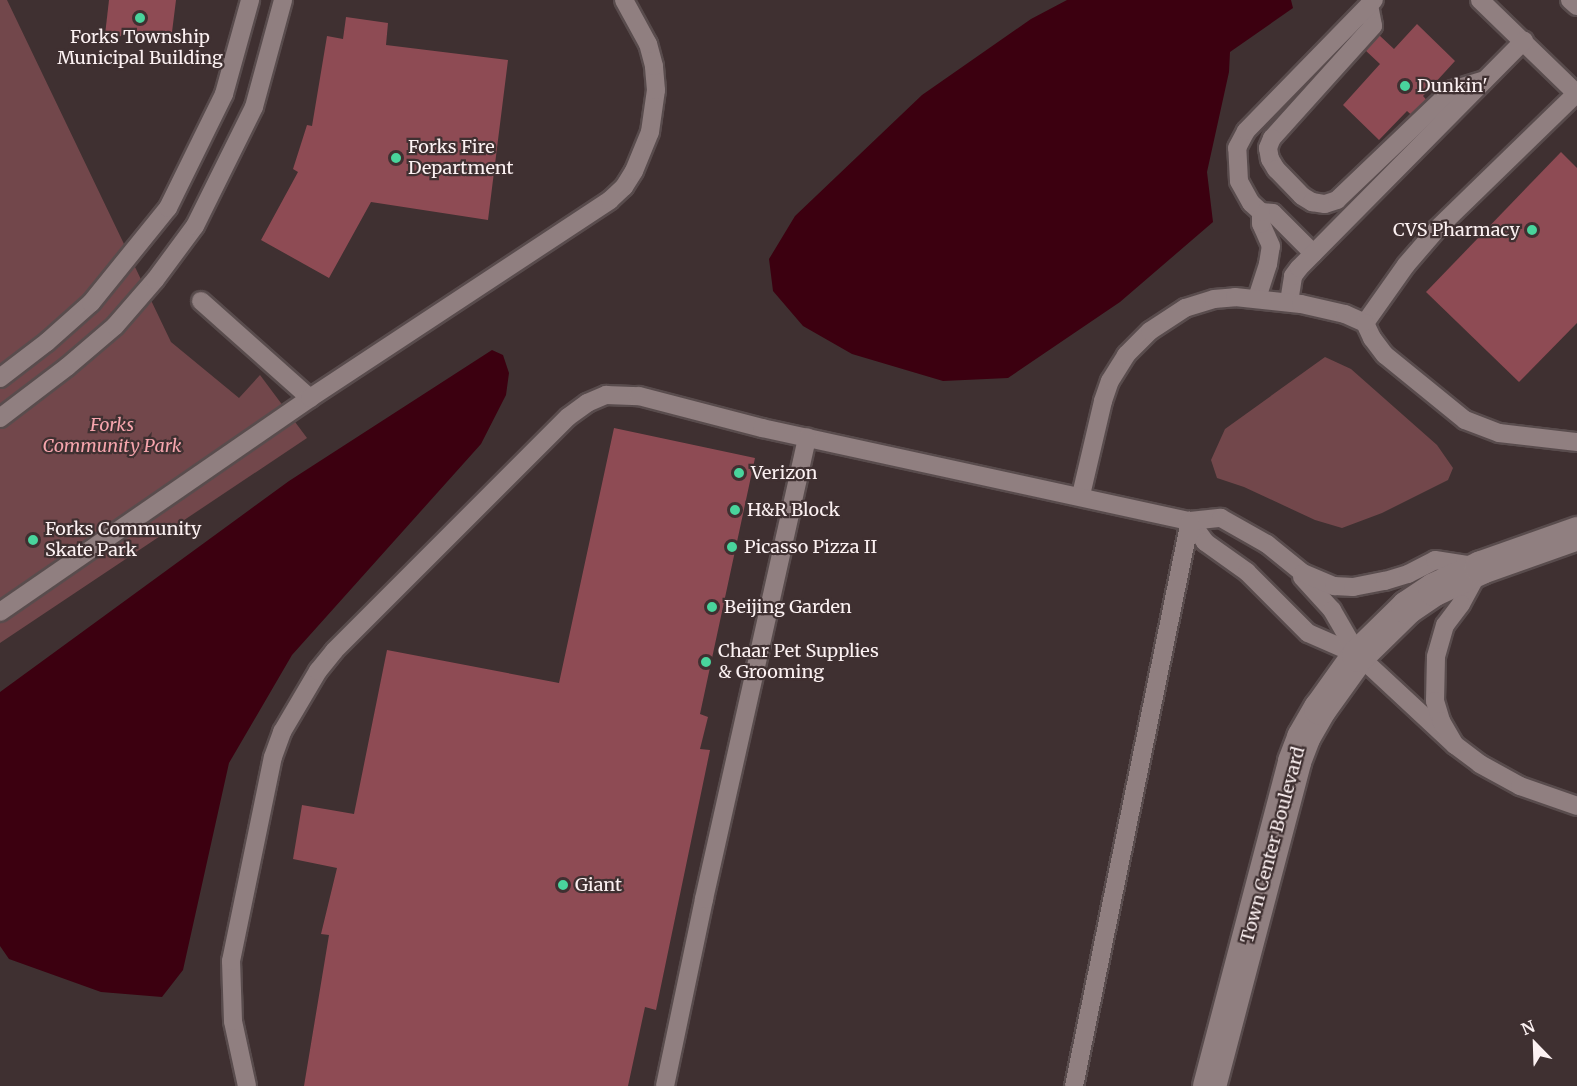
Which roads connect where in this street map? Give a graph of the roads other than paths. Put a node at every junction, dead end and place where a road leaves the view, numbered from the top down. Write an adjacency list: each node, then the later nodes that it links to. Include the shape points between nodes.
1 (250, 0): 17 (lane, via 224,94 168,208 91,303)
2 (283, 0): 19 (lane, via 254,106 195,226 115,327)
3 (624, 0): 18 (lane, via 648,44 656,90 650,132 624,187)
4 (1480, 0): 8 (lane)
5 (1570, 0): 7 (lane)
6 (1371, 2): 9 (lane, via 1373,26 1272,138 1268,148 1276,169 1302,196 1325,204 1337,200 1452,90); 11 (lane, via 1246,131 1237,148 1236,166 1245,194)
7 (1577, 6)
8 (1524, 41): 9 (lane); 10 (lane)
9 (1485, 80): 12 (lane)
10 (1577, 93): 16 (lane, via 1430,237)
11 (1261, 212): 12 (lane, via 1273,213); 13 (lane, via 1261,224 1271,246)
12 (1313, 253): 15 (lane, via 1293,276)
13 (1257, 298): 15 (lane); 22 (lane, via 1214,299 1185,308 1150,331 1126,355 1103,400)
14 (201, 302): 18 (lane)
15 (1289, 302): 16 (lane, via 1323,308)
16 (1365, 323): 21 (lane, via 1385,355 1466,420 1498,433)
17 (0, 378)
18 (310, 398): 27 (lane)
19 (0, 418)
20 (807, 437): 22 (lane); 31 (lane, via 639,396 616,393 598,398 563,422 334,651 300,700 273,757 231,961 233,1021); 32 (lane)
21 (1577, 442)
22 (1081, 495): 23 (lane)
23 (1190, 520): 25 (lane, via 1221,518 1267,544); 28 (lane, via 1205,542 1247,572 1308,633); 33 (lane)
24 (1577, 534): 26 (street, Town Center Boulevard)
25 (1289, 562): 26 (lane, via 1319,582 1353,587 1408,574 1435,560); 28 (lane, via 1332,610)
26 (1481, 567): 28 (street, Town Center Boulevard, via 1407,607); 29 (lane, via 1445,626 1436,657 1435,701)
27 (0, 612)
28 (1358, 655): 29 (lane); 34 (street, Town Center Boulevard, via 1320,708 1294,761)
29 (1455, 745): 30 (lane, via 1520,786)
30 (1577, 806)
31 (247, 1086)
32 (665, 1086)
33 (1074, 1086)
34 (1209, 1086)

